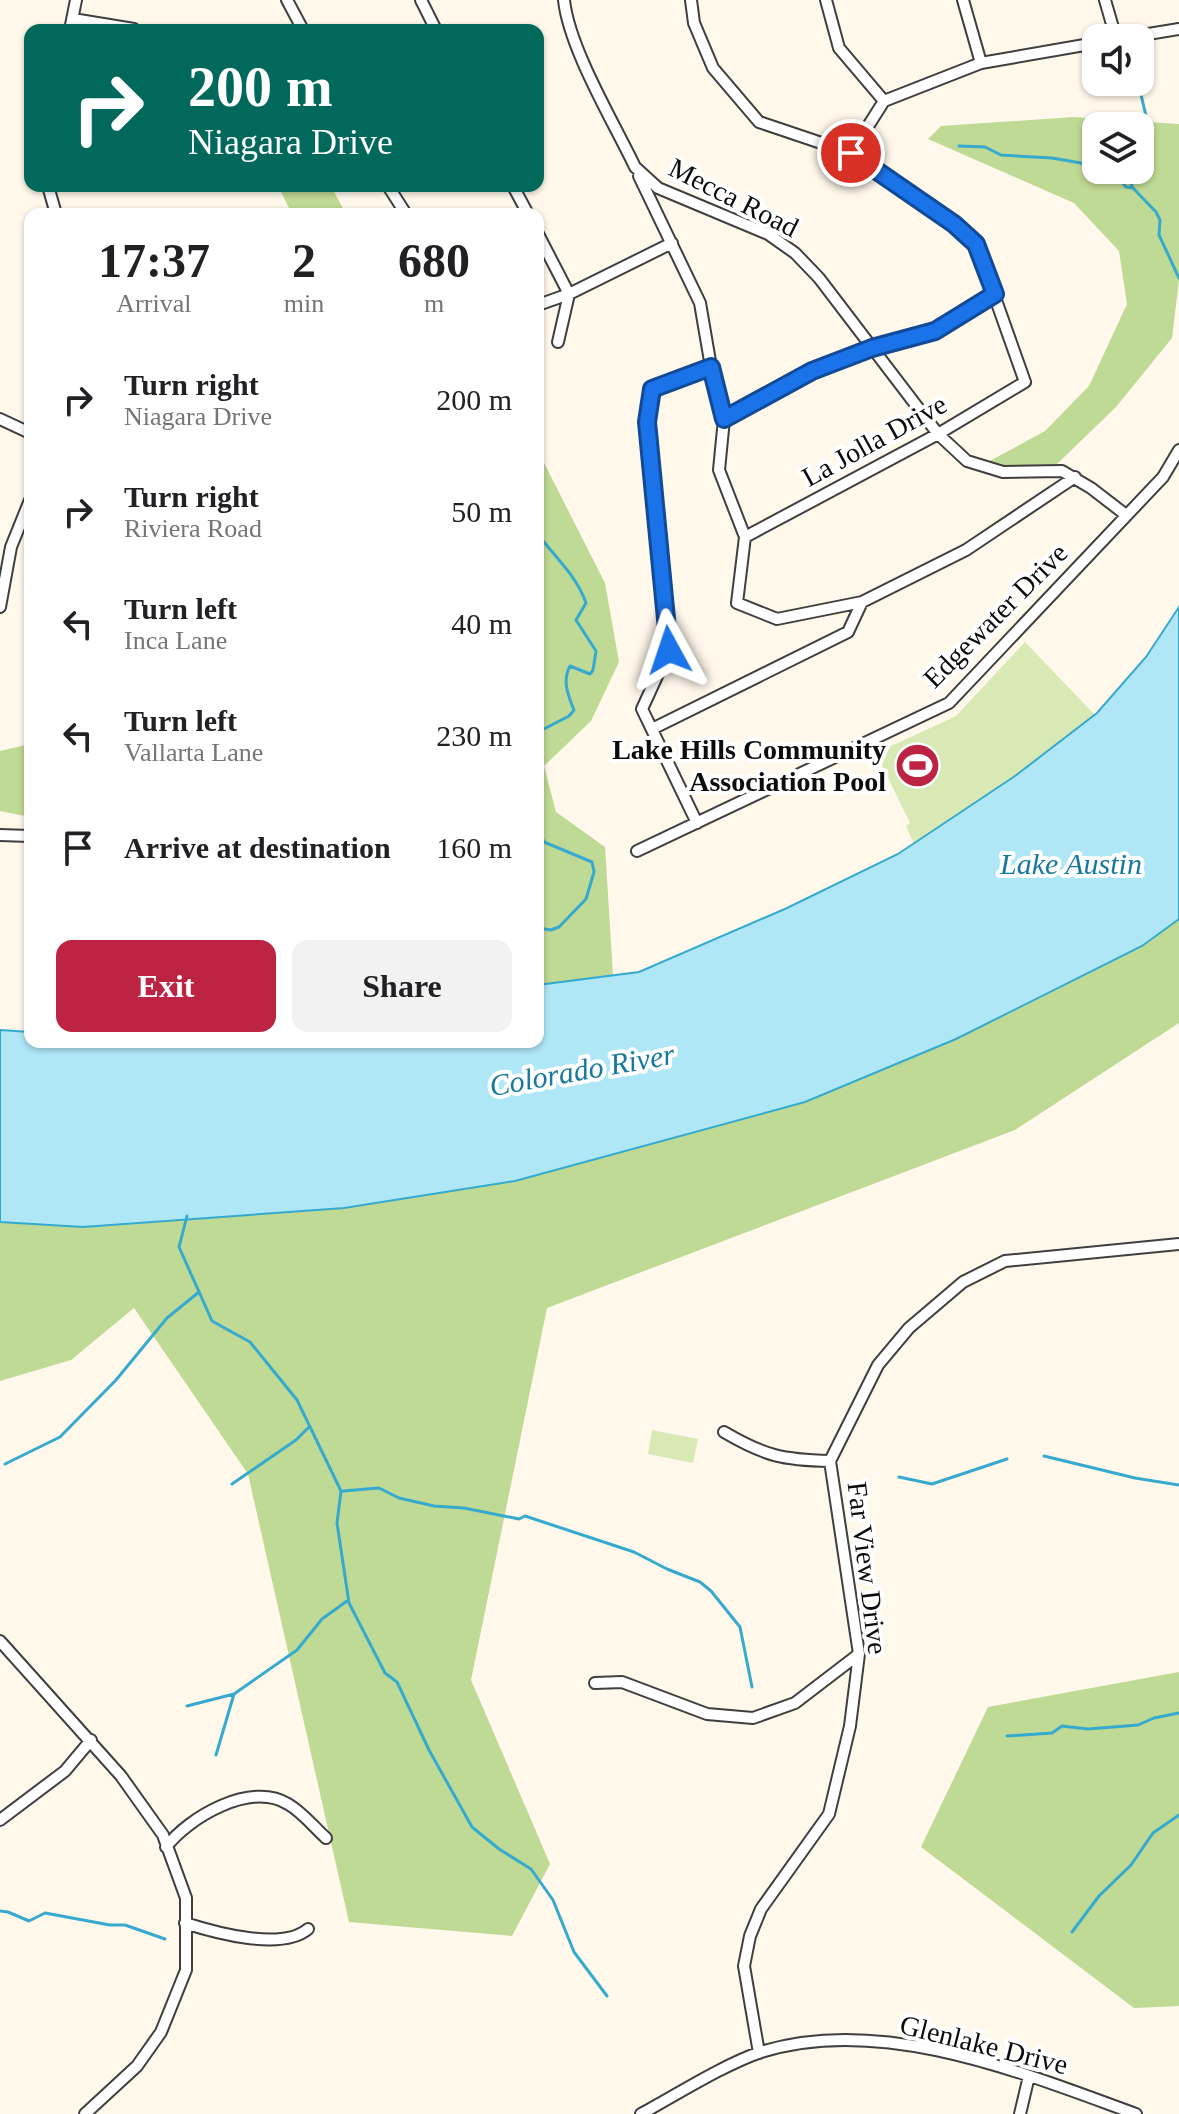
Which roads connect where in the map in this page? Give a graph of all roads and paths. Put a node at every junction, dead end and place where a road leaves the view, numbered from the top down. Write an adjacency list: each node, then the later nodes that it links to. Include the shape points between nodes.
1 (76, 0): 9 (street)
2 (287, 0): 10 (street)
3 (421, 0): 11 (street)
4 (564, 0): 19 (street, Mecca Road, via 577,47)
5 (691, 0): 18 (street, via 694,23 713,68 759,122)
6 (826, 0): 17 (street, via 839,48)
7 (963, 0): 16 (street)
8 (1105, 0): 12 (street)
9 (71, 24)
10 (300, 24)
11 (433, 24)
12 (1112, 24)
13 (1179, 29): 14 (street)
14 (1154, 33)
15 (1082, 45): 16 (street)
16 (981, 63): 17 (street)
17 (884, 101): 18 (street)
18 (851, 153): 23 (street, via 976,244)
19 (635, 167): 20 (street); 26 (street, Mecca Road, via 672,195 782,243 808,265)
20 (672, 243): 22 (street); 27 (street, via 700,303)
21 (544, 246): 22 (street)
22 (569, 294): 24 (street); 25 (street)
23 (995, 294): 26 (street, via 935,331); 31 (street, La Jolla Drive, via 1025,382)
24 (544, 303)
25 (558, 342)
26 (872, 348): 29 (street, via 812,371); 31 (street, Mecca Road)
27 (711, 367): 29 (street); 39 (street, via 652,389 647,422 669,650 642,709)
28 (0, 419): 30 (street)
29 (724, 419): 36 (street, via 719,470)
30 (24, 430)
31 (938, 434): 33 (street, Mecca Road, via 955,452 983,467 1062,471); 36 (street, La Jolla Drive)
32 (1179, 450): 35 (street, Edgewater Drive, via 1163,477)
33 (1075, 477): 35 (street, Mecca Road); 37 (street, via 966,550)
34 (24, 515): 38 (street, via 11,547)
35 (1126, 515): 40 (street, Edgewater Drive, via 949,703)
36 (745, 537): 37 (street, via 737,603 777,619)
37 (862, 602): 39 (street, via 848,632)
38 (0, 607)
39 (652, 729): 40 (street)
40 (697, 823): 43 (street, Edgewater Drive)
41 (0, 835): 42 (street)
42 (24, 836)
43 (637, 851)
44 (1179, 1244): 46 (street, Far View Drive, via 1005,1261 963,1282 909,1328 878,1365)
45 (724, 1432): 46 (street, via 778,1457)
46 (830, 1461): 48 (street, Far View Drive)
47 (0, 1641): 50 (street)
48 (859, 1654): 49 (street, via 795,1703 753,1718 707,1714 622,1682); 56 (street, Far View Drive, via 850,1726 829,1814 761,1909 750,1936 744,1966)
49 (595, 1683)
50 (91, 1740): 51 (street, via 65,1771); 53 (street, via 163,1835)
51 (0, 1820)
52 (326, 1838): 53 (street, via 287,1803 258,1797 207,1813)
53 (166, 1847): 54 (street, via 186,1898)
54 (185, 1923): 55 (street, via 215,1933 282,1940); 58 (street, via 186,1970 161,2032 137,2066)
55 (308, 1929)
56 (759, 2053): 57 (street, Glenlake Drive, via 824,2040 888,2043); 59 (street, Glenlake Drive)
57 (1029, 2076): 60 (street); 61 (street, Glenlake Drive)
58 (85, 2114)
59 (641, 2114)
60 (1020, 2114)
61 (1136, 2114)

